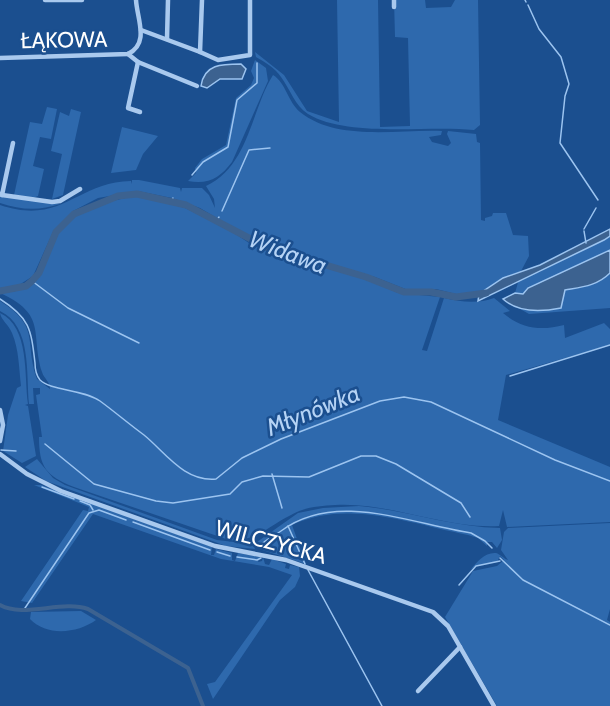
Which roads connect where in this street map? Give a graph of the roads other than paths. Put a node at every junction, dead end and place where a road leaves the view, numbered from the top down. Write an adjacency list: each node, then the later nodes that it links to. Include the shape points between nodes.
1 (45, 0): 2 (street)
2 (82, 0)
3 (136, 0): 9 (street, ŁĄKOWA)
4 (168, 0): 10 (street)
5 (202, 0): 11 (street)
6 (250, 0): 11 (street, via 250,52 245,57 218,60)
7 (394, 0): 8 (street)
8 (394, 6)
9 (141, 30): 10 (street); 12 (street, ŁĄKOWA, via 138,47)
10 (167, 39): 11 (street)
11 (200, 52)
12 (128, 54): 13 (street, ŁĄKOWA); 14 (street, ŁĄKOWA)
13 (0, 58)
14 (138, 62): 15 (street, ŁĄKOWA); 16 (street, via 128,108)
15 (195, 85)
16 (140, 112)
17 (14, 143): 19 (street)
18 (80, 189): 19 (street, via 52,202)
19 (1, 194)
20 (0, 410): 21 (street)
21 (0, 441)
22 (0, 454): 23 (street, WILCZYCKA, via 27,474 61,491 215,546 276,557 425,609 445,621)
23 (460, 647): 24 (street); 25 (street, WILCZYCKA)
24 (418, 691)
25 (494, 706)

